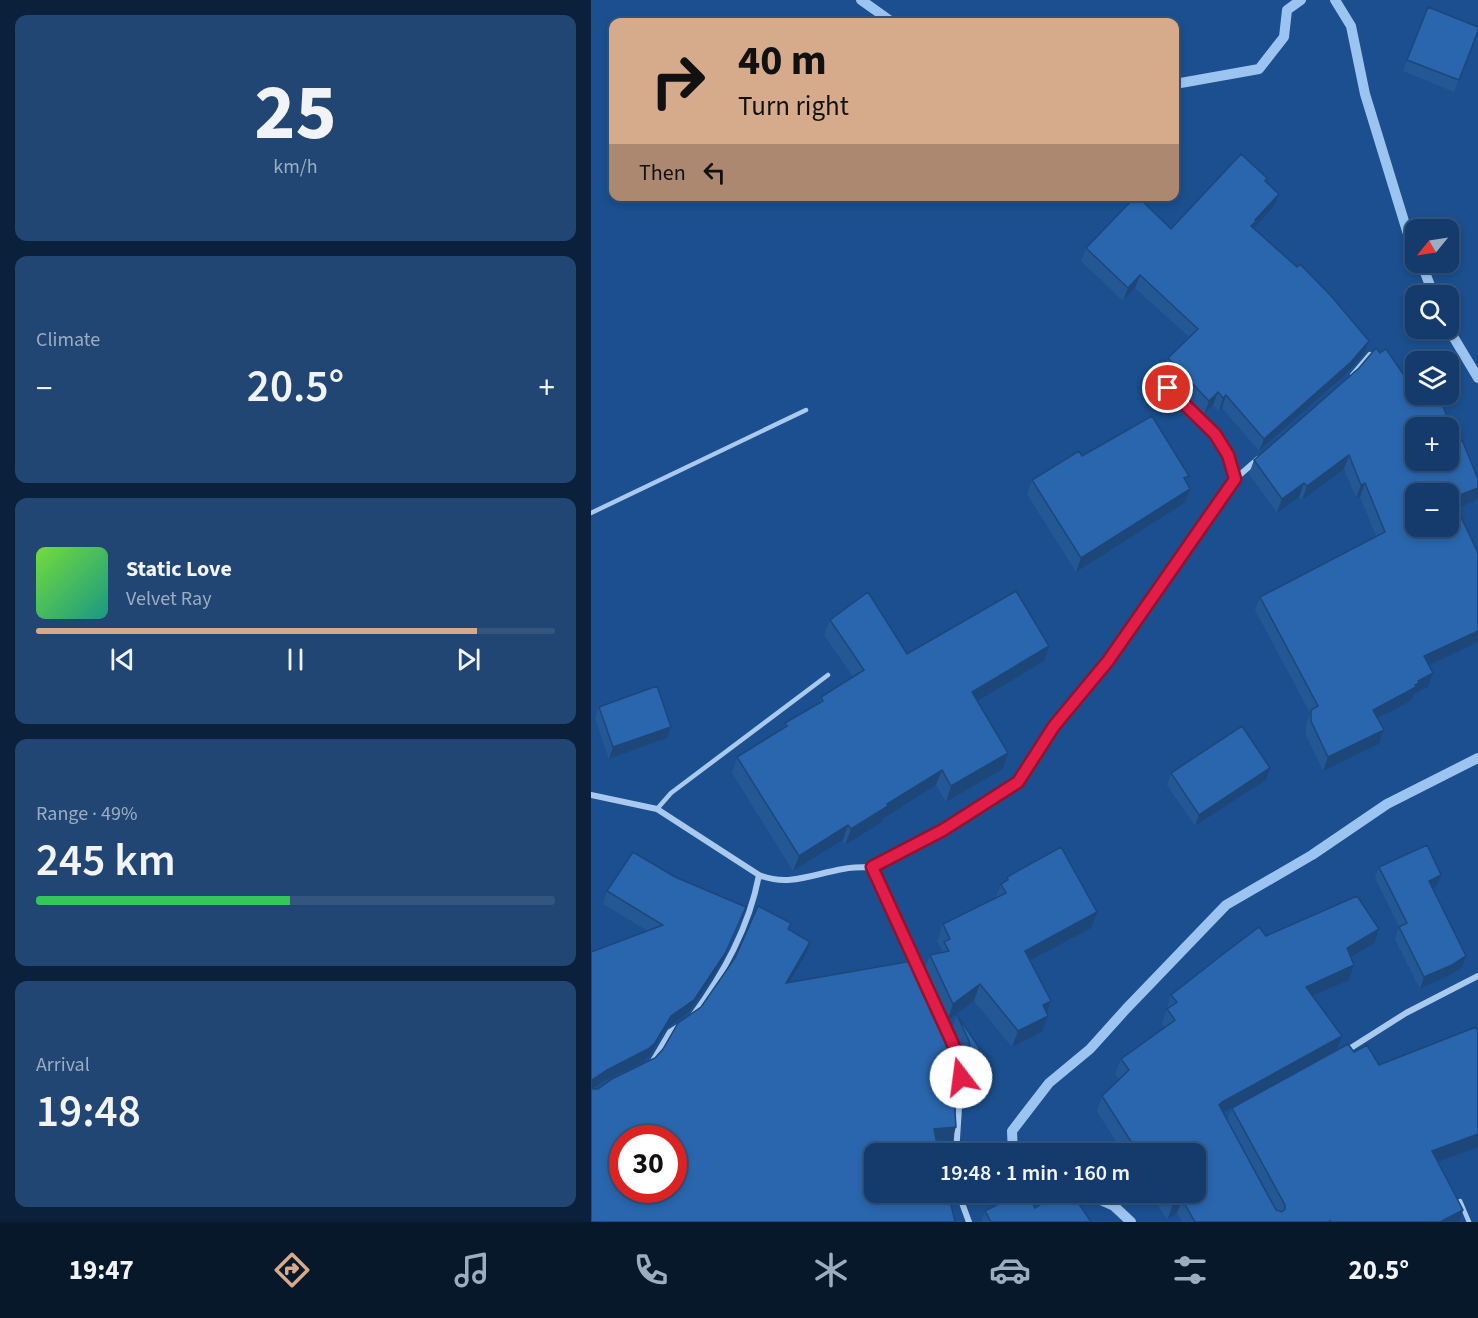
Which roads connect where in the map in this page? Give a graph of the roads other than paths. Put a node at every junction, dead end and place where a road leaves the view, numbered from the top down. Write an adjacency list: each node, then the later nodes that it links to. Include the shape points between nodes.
1 (1370, 355): 3 (street)
2 (1152, 372): 6 (street, via 1215,434 1228,455)
3 (1350, 378)
4 (806, 410): 7 (lane)
5 (1267, 451): 6 (street)
6 (1235, 479): 11 (street, via 1108,661 1054,726 1018,782 943,830)
7 (591, 513)
8 (828, 675): 10 (lane, via 671,793)
9 (591, 795): 10 (street)
10 (657, 809): 12 (street)
11 (872, 867): 12 (street, via 788,881 773,881); 13 (street)
12 (759, 875): 17 (street, via 748,918 717,982 691,1018 671,1032)
13 (919, 970)
14 (1478, 975): 16 (street)
15 (955, 1051): 18 (street, via 961,1077)
16 (1343, 1053)
17 (647, 1066)
18 (958, 1143)
19 (1460, 1201): 22 (lane)
20 (962, 1203): 21 (street)
21 (969, 1222)
22 (1469, 1222)

